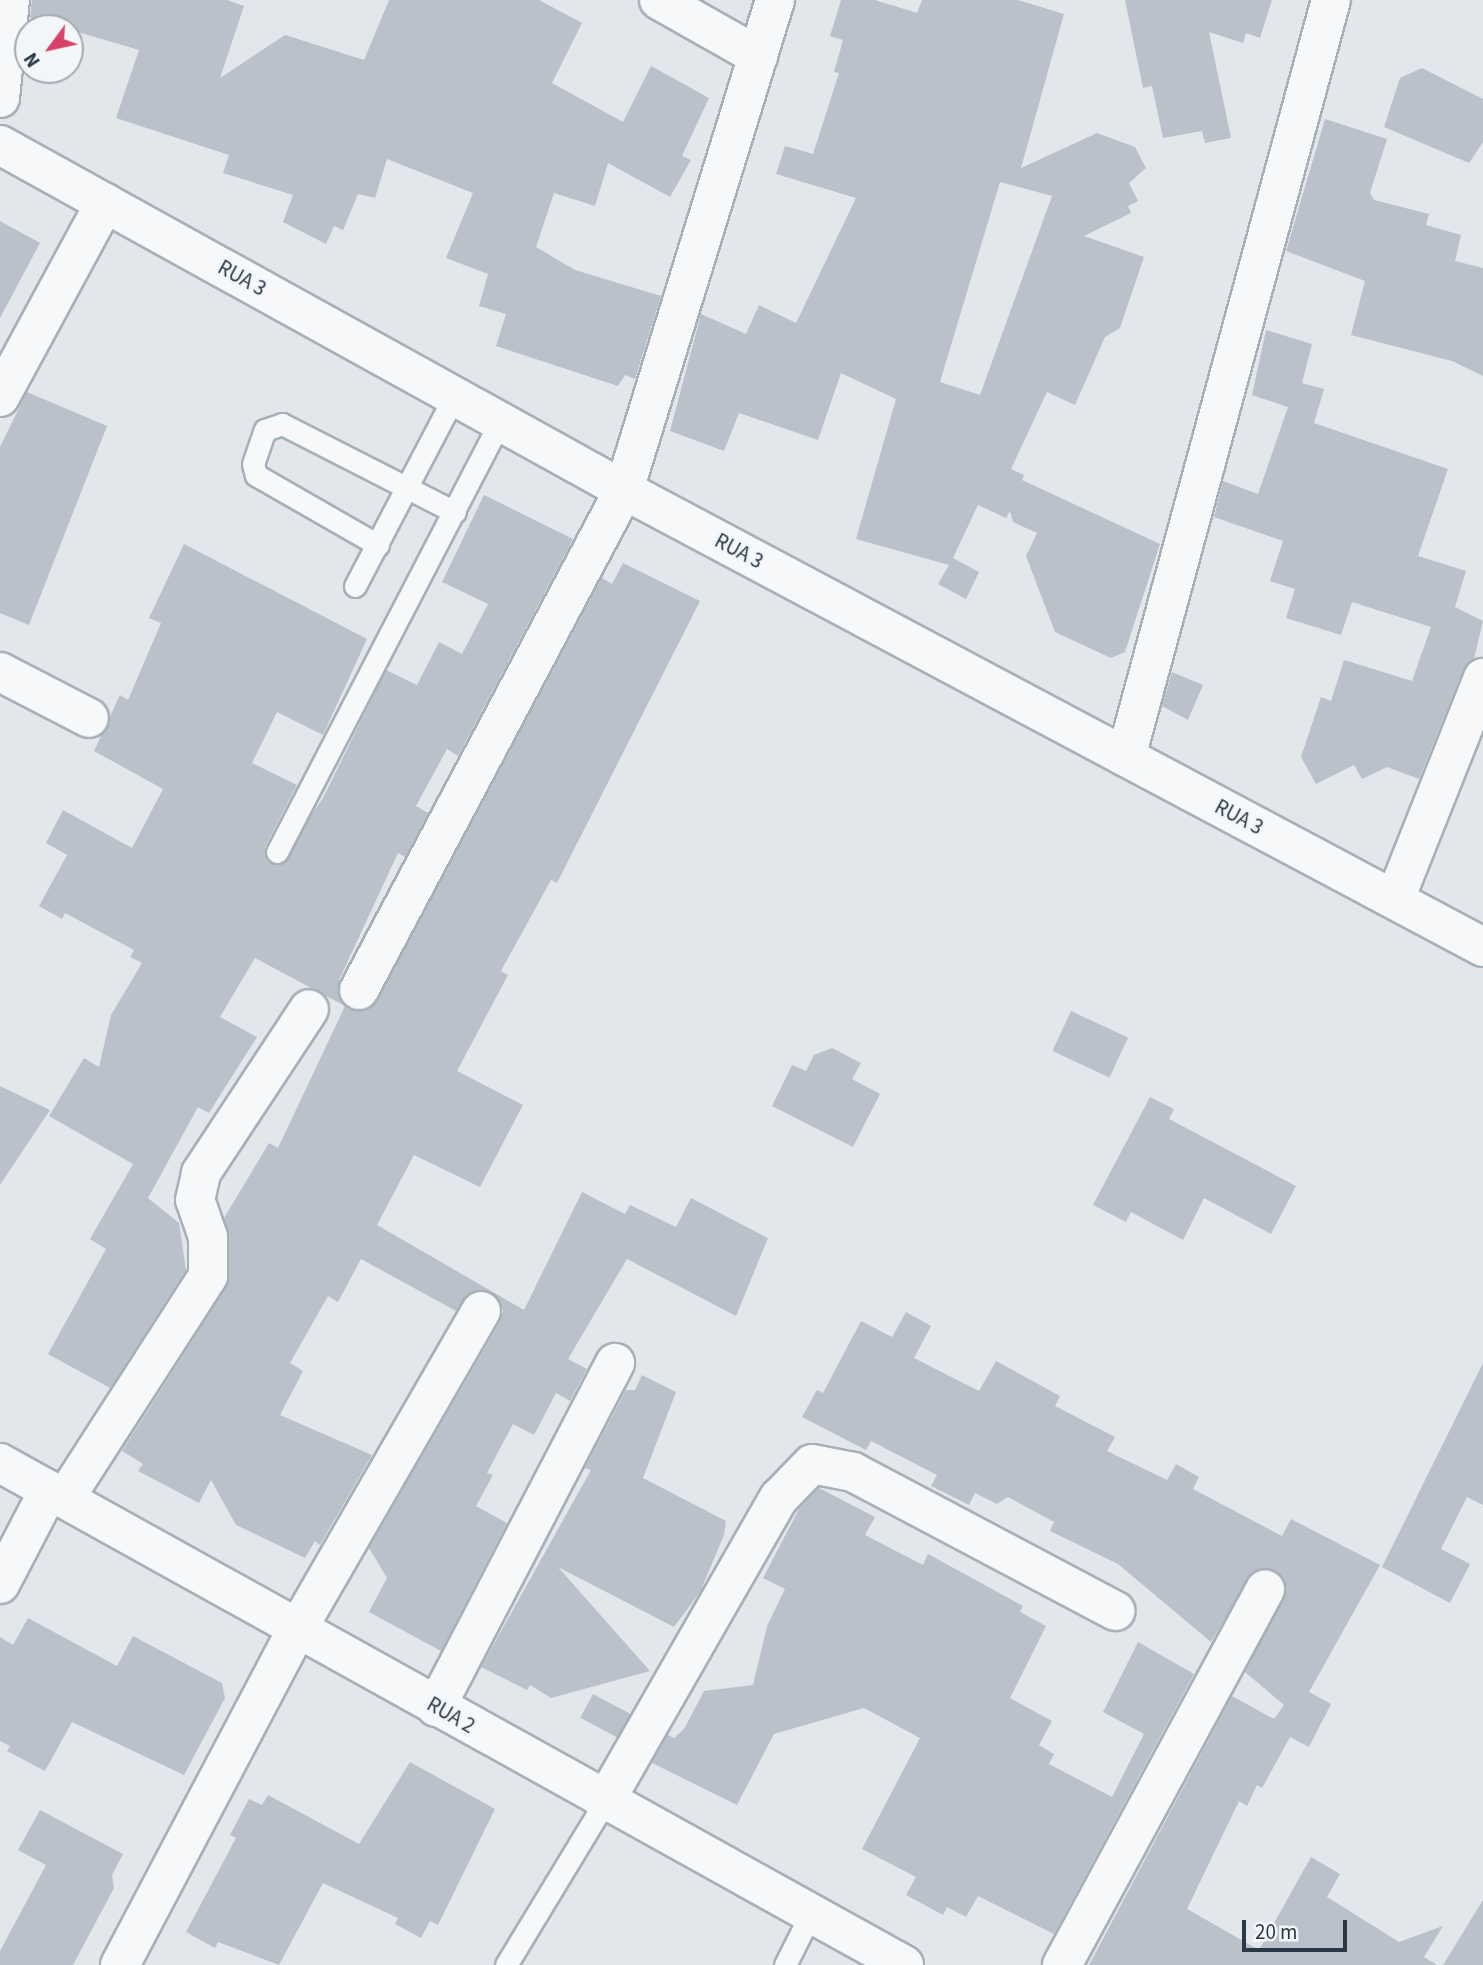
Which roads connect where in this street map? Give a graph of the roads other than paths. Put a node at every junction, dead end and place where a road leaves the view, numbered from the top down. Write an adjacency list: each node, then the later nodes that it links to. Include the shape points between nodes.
1 (9, 0): 6 (street)
2 (659, 0): 5 (street)
3 (775, 0): 5 (street)
4 (1331, 0): 20 (street)
5 (758, 57): 13 (street)
6 (0, 98)
7 (0, 145): 8 (street, RUA 3)
8 (105, 202): 9 (street, RUA 3); 10 (street)
9 (455, 396): 11 (street, RUA 3); 12 (lane)
10 (0, 397)
11 (501, 420): 13 (street, RUA 3); 14 (lane)
12 (410, 489): 14 (lane); 15 (lane); 15 (lane, via 282,424 265,430 253,464 256,475)
13 (624, 490): 20 (street, RUA 3); 24 (street)
14 (455, 512): 21 (lane)
15 (378, 545): 16 (lane)
16 (355, 586)
17 (0, 671): 19 (street)
18 (1483, 678): 22 (street)
19 (89, 718)
20 (1125, 757): 22 (street, RUA 3)
21 (276, 852)
22 (1395, 899): 23 (street, RUA 3)
23 (1483, 947)
24 (359, 990)
25 (309, 1009): 29 (street, via 201,1173 195,1200 208,1237 208,1276)
26 (481, 1311): 33 (street)
27 (615, 1363): 34 (street)
28 (0, 1463): 29 (street, RUA 2)
29 (57, 1494): 30 (street); 33 (street, RUA 2)
30 (0, 1584)
31 (1265, 1589): 41 (street)
32 (1116, 1611): 35 (street, via 853,1472 812,1464 779,1498)
33 (298, 1628): 34 (street, RUA 2); 37 (street)
34 (436, 1707): 35 (street, RUA 2)
35 (604, 1803): 36 (street, RUA 2); 38 (lane)
36 (810, 1915): 39 (lane); 40 (street, RUA 2)
37 (120, 1965)
38 (506, 1965)
39 (785, 1965)
40 (904, 1965)
41 (1062, 1965)

